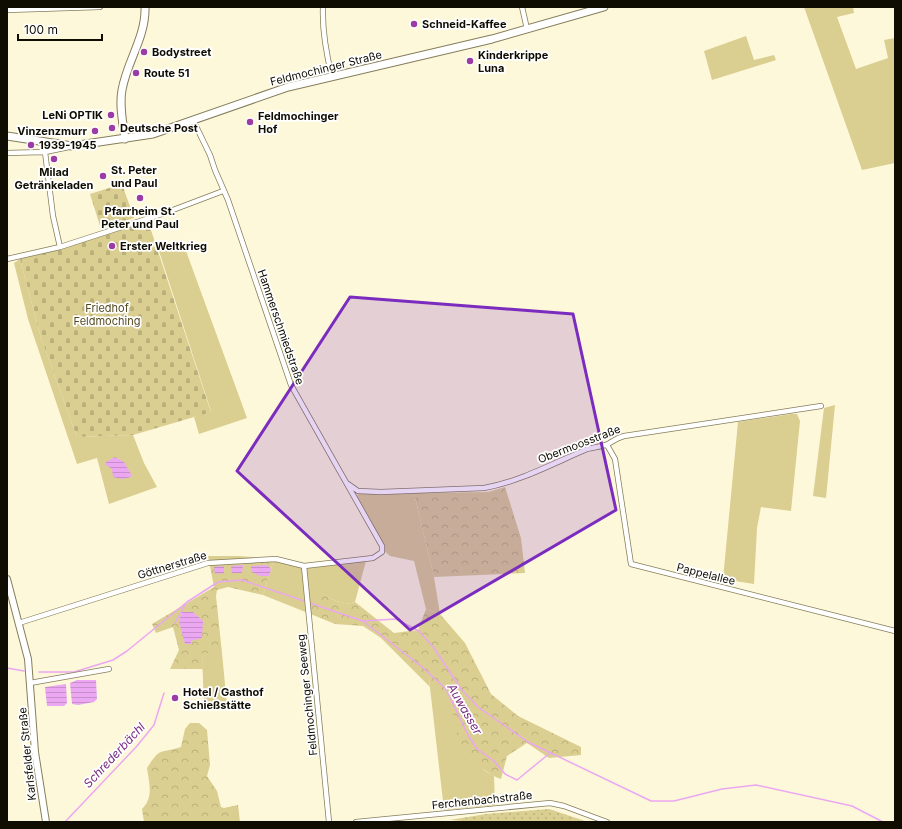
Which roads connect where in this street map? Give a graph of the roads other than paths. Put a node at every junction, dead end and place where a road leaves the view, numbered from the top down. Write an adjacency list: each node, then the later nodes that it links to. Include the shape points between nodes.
1 (100, 7): 7 (street)
2 (144, 7): 13 (main road, via 142,34 122,91)
3 (323, 7): 10 (street, via 322,27)
4 (522, 7): 9 (street)
5 (604, 7): 9 (main road, Feldmochinger Straße)
6 (26, 8): 7 (street); 8 (street)
7 (81, 8)
8 (7, 10)
9 (528, 29): 10 (main road, Feldmochinger Straße)
10 (332, 77): 11 (main road, Feldmochinger Straße, via 288,87)
11 (193, 120): 13 (main road, Feldmochinger Straße, via 153,134); 17 (street, Hammerschmiedstraße, via 210,155)
12 (7, 136): 14 (main road, Feldmochinger Straße)
13 (125, 139): 14 (main road, Feldmochinger Straße)
14 (72, 146): 16 (street)
15 (7, 152): 16 (street)
16 (45, 152): 18 (street, via 53,216)
17 (223, 191): 18 (street); 22 (street, Hammerschmiedstraße, via 290,385)
18 (60, 247): 19 (street)
19 (7, 259)
20 (821, 406): 21 (street, Obermoosstraße, via 624,436)
21 (607, 445): 22 (street, Obermoosstraße, via 591,448 496,486 484,488 381,492 358,490); 27 (street, Pappelallee, via 615,459 631,564)
22 (346, 483): 23 (street, Hammerschmiedstraße, via 382,546)
23 (382, 552): 24 (street, Göttnerstraße, via 373,558)
24 (304, 566): 26 (street, Göttnerstraße, via 276,559 208,563); 31 (street, Feldmochinger Seeweg)
25 (7, 579): 26 (street, Karlsfelder Straße)
26 (19, 623): 29 (street, Karlsfelder Straße, via 28,659)
27 (895, 631)
28 (109, 669): 29 (street)
29 (30, 683): 30 (street, Karlsfelder Straße, via 35,752)
30 (46, 822)
31 (329, 822)
32 (356, 822): 33 (street, Ferchenbachstraße, via 550,803)
33 (607, 822)

